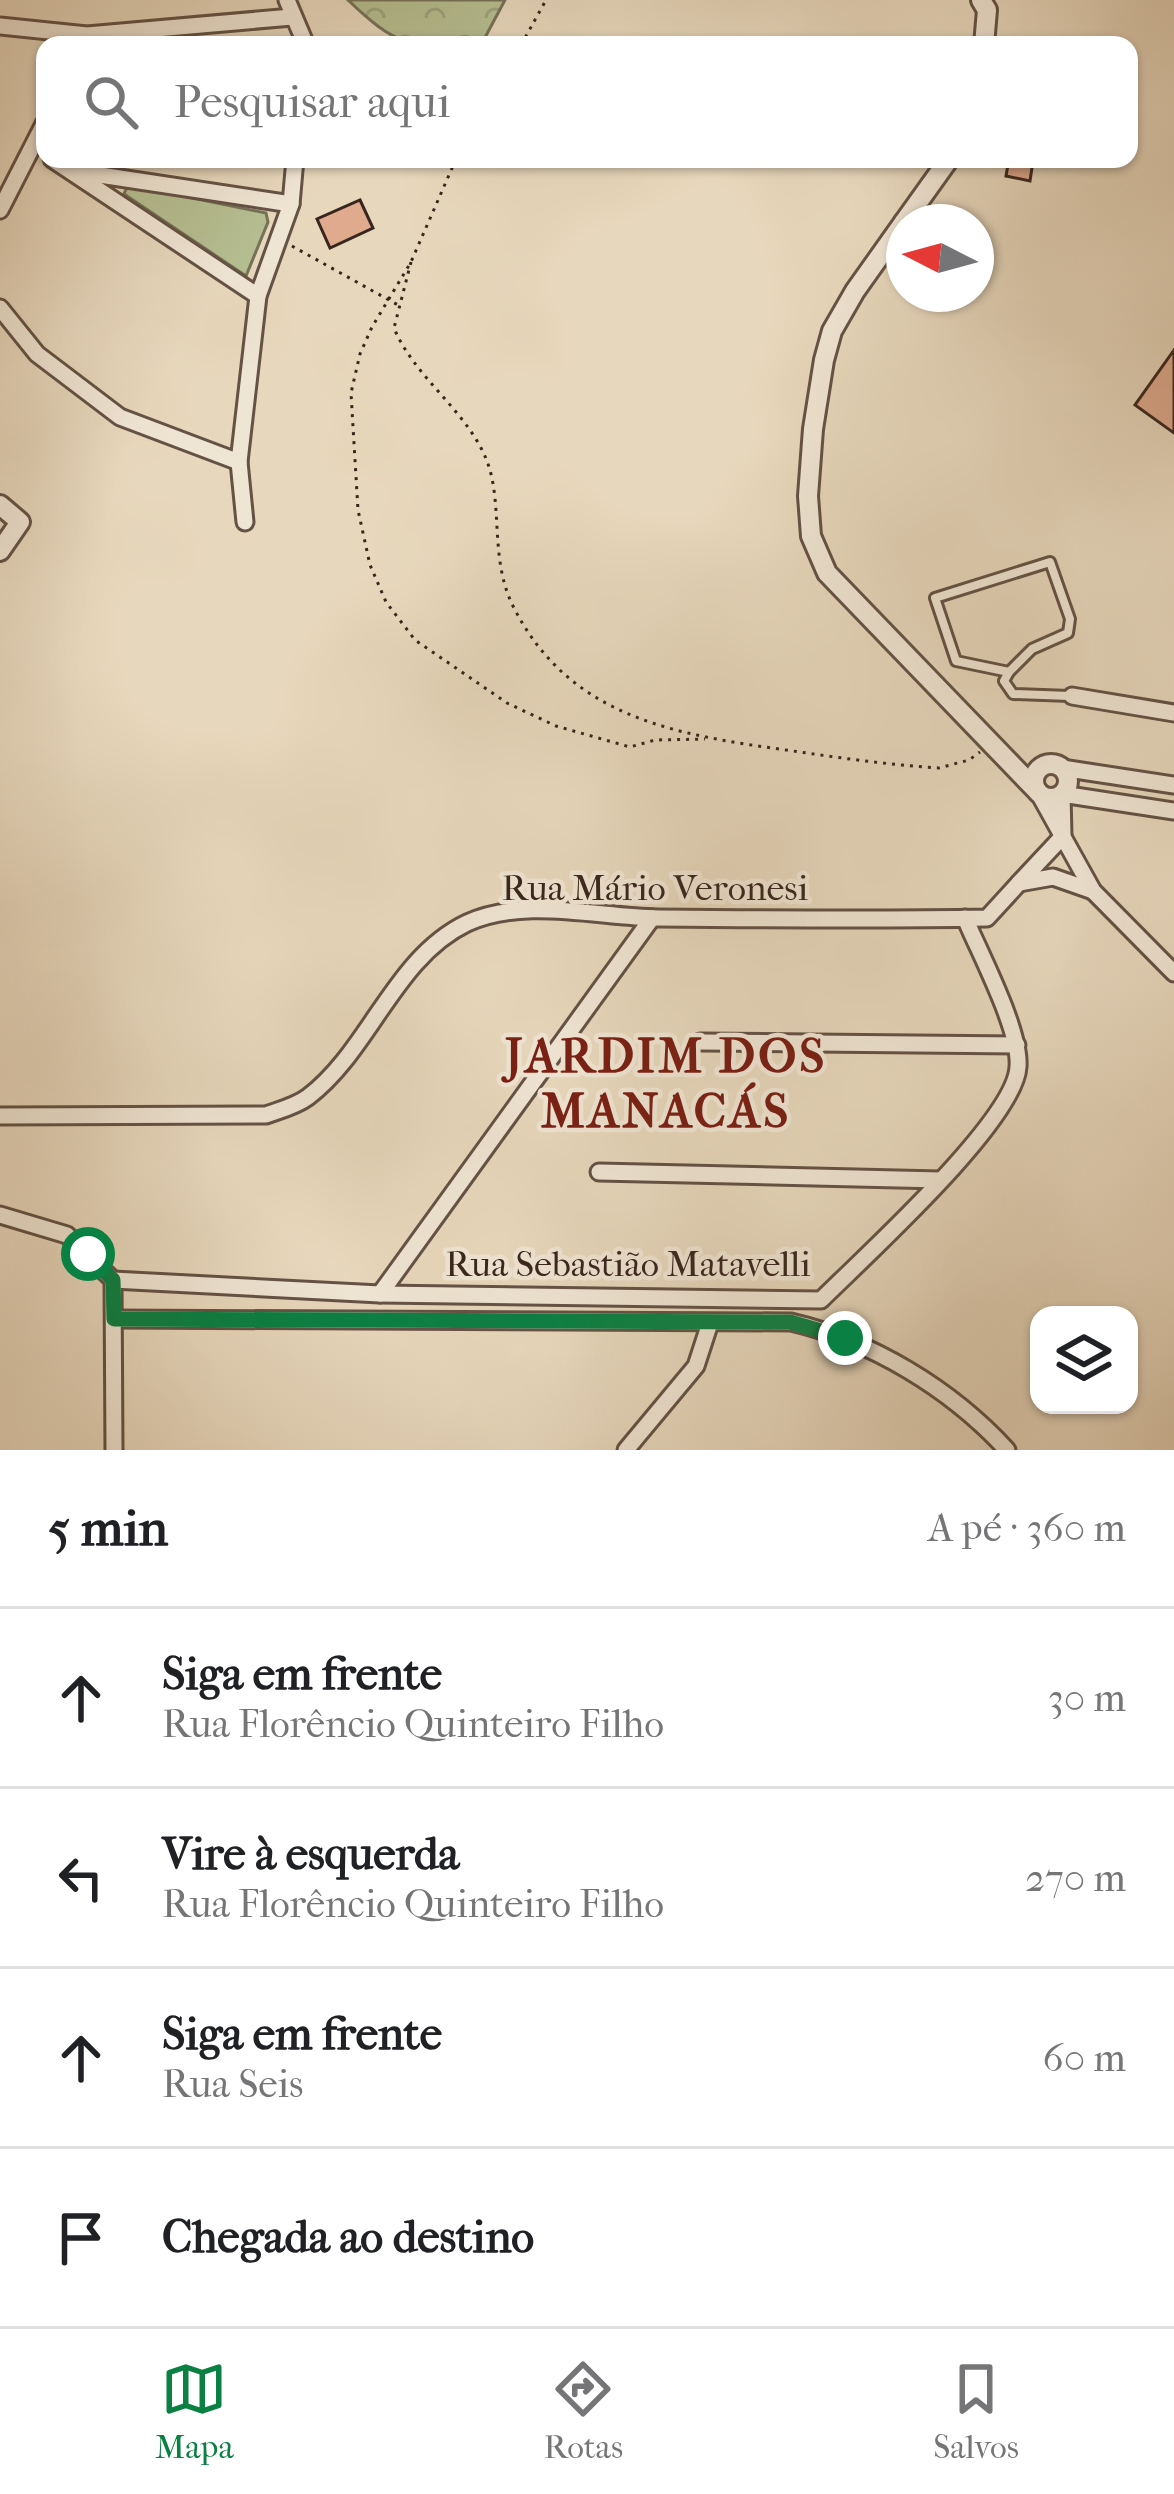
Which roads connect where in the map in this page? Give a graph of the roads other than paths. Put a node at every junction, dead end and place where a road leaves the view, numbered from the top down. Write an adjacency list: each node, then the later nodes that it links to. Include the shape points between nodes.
1 (987, 4): 6 (street)
2 (290, 9): 5 (street)
3 (0, 26): 4 (street)
4 (61, 36)
5 (111, 36)
6 (985, 36)
7 (36, 163): 14 (street)
8 (69, 168): 11 (street)
9 (294, 168): 13 (street)
10 (943, 168): 12 (street)
11 (75, 171): 13 (street); 16 (street)
12 (917, 204)
13 (291, 205): 16 (street)
14 (0, 210)
15 (886, 249): 25 (street, via 832,331 813,430 812,536 827,574)
16 (259, 296): 18 (street)
17 (0, 308): 18 (street, via 37,354 120,417)
18 (239, 462): 20 (street)
19 (0, 505): 21 (street, via 20,522)
20 (245, 523)
21 (0, 551)
22 (1009, 671): 22 (lane, via 1072,627 1051,562 935,598 956,661); 23 (lane, via 1004,681 1012,694)
23 (1072, 696): 24 (street)
24 (1174, 713)
25 (999, 751): 26 (street); 29 (street)
26 (1041, 766): 27 (street); 29 (street)
27 (1062, 768): 28 (street); 30 (street)
28 (1174, 785)
29 (1037, 792): 30 (street); 32 (street)
30 (1062, 794): 31 (street); 32 (street)
31 (1174, 812)
32 (1063, 836): 33 (street); 34 (street)
33 (1019, 883): 34 (street, via 1053,877); 36 (street, via 987,917)
34 (1093, 891): 37 (street)
35 (652, 918): 36 (street, Rua Mário Veronesi); 40 (street, Rua Mário Veronesi, via 521,910 468,922 411,970 328,1080 266,1115); 45 (street)
36 (965, 918): 39 (street)
37 (1174, 974)
38 (700, 1042): 39 (street)
39 (1017, 1045): 42 (street, Rua Sebastião Matavelli, via 1011,1095)
40 (0, 1116)
41 (599, 1172): 42 (street)
42 (940, 1180): 45 (street, Rua Sebastião Matavelli, via 821,1300)
43 (0, 1215): 44 (street, via 67,1235)
44 (113, 1280): 45 (street, Rua Sebastião Matavelli); 46 (street)
45 (380, 1294)
46 (114, 1319): 47 (street); 49 (street)
47 (710, 1323): 48 (street, via 696,1366); 50 (street, via 790,1322 864,1346 938,1392)
48 (627, 1449)
49 (115, 1450)
50 (1007, 1450)

